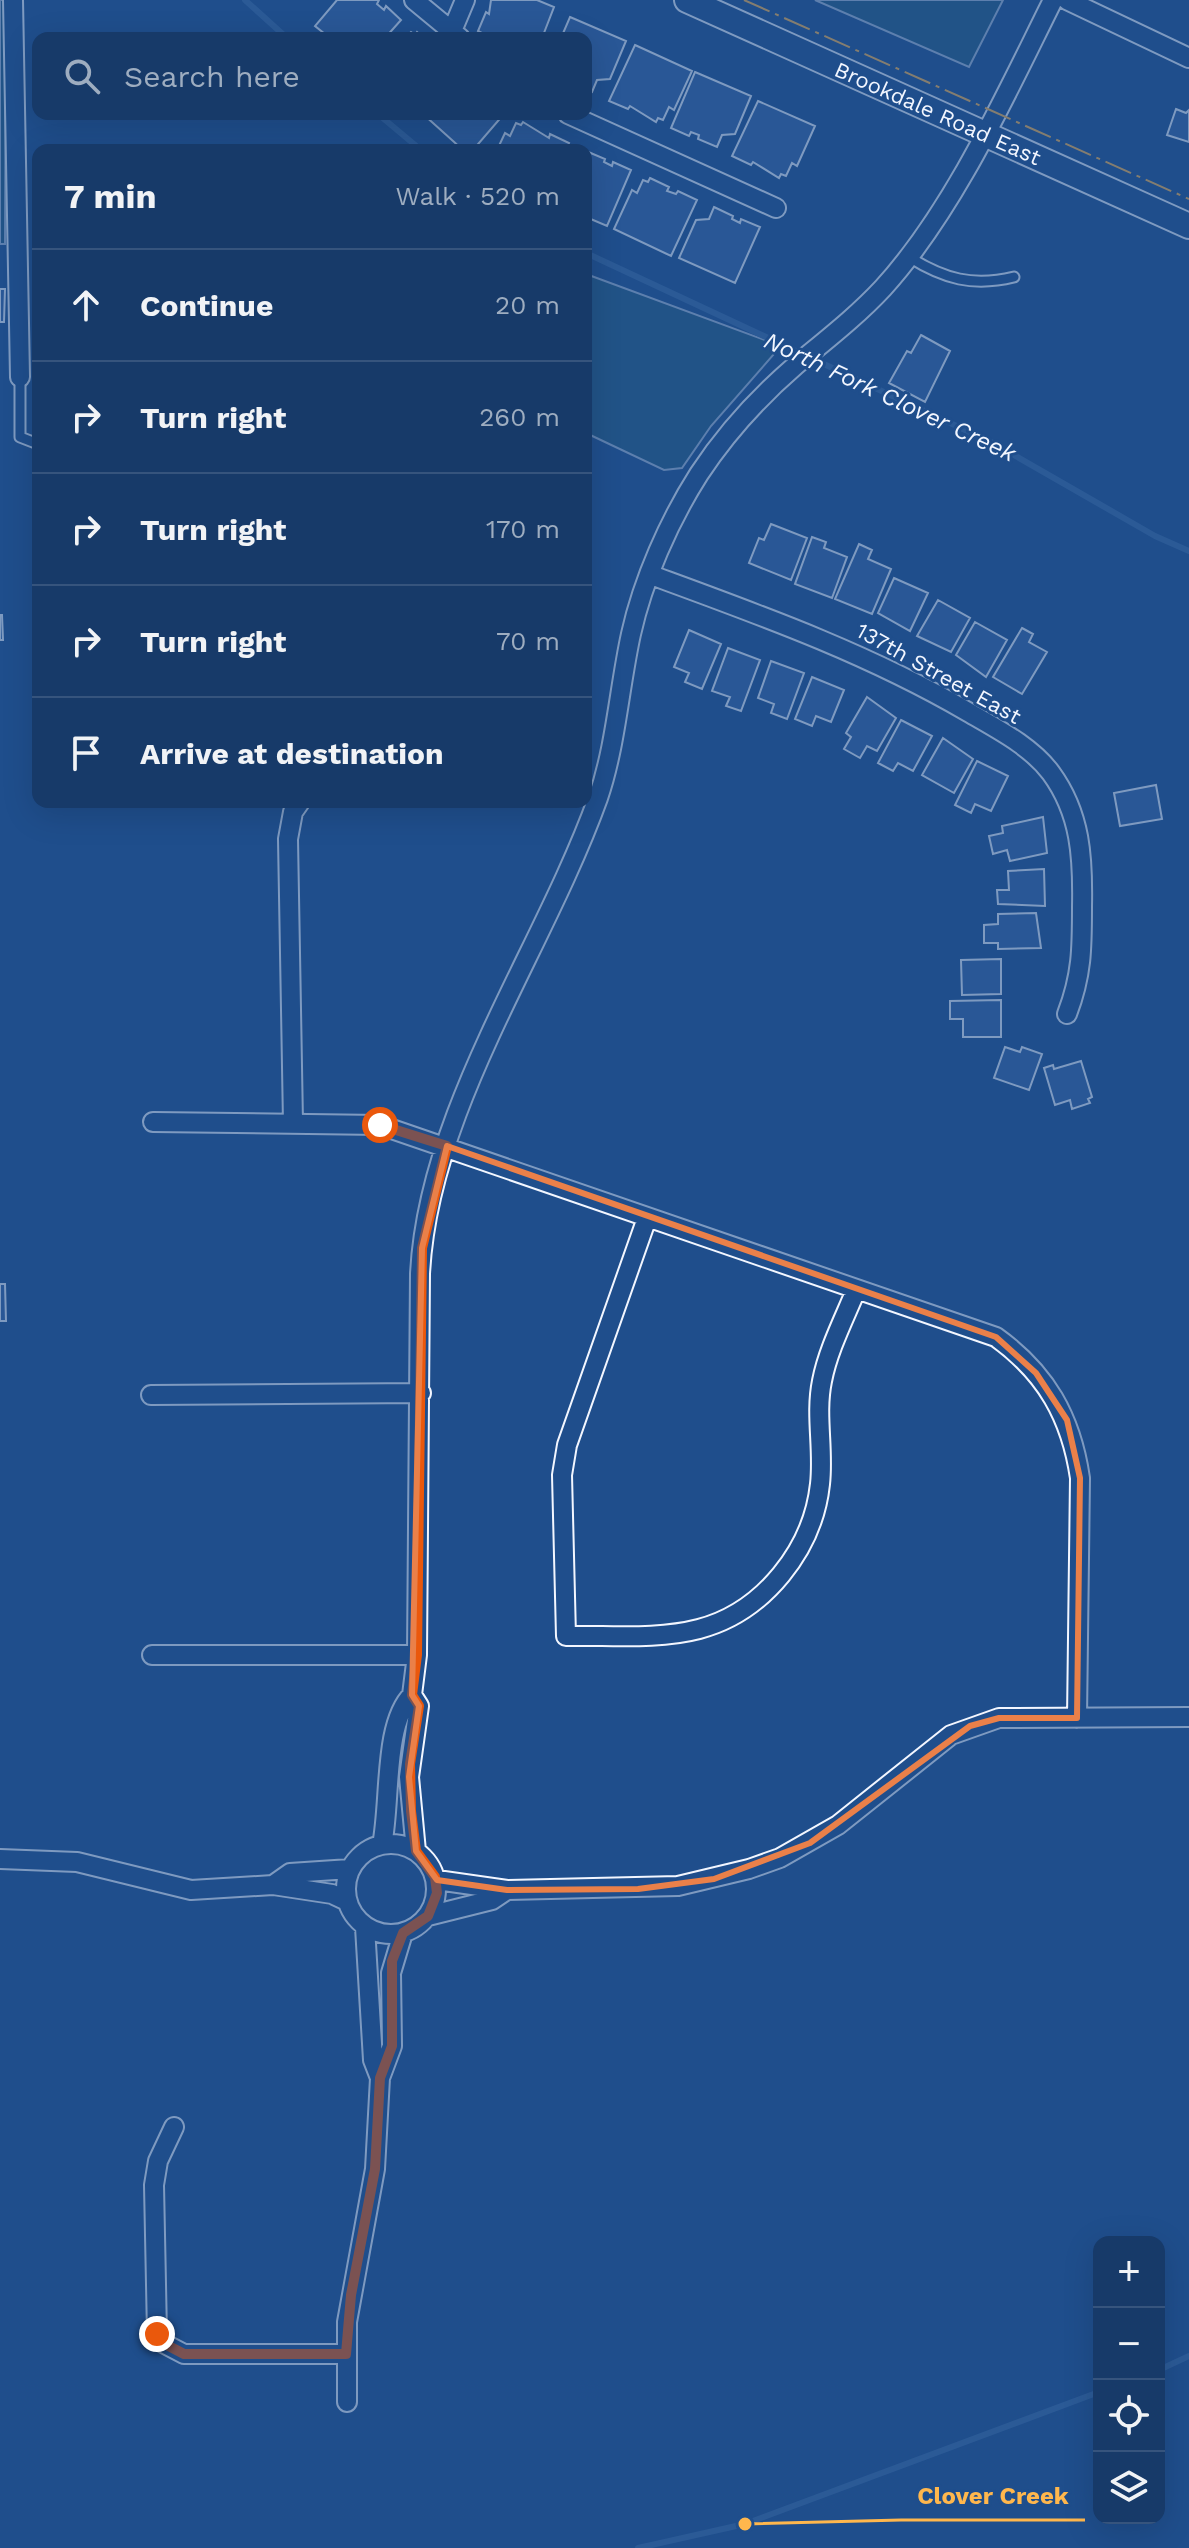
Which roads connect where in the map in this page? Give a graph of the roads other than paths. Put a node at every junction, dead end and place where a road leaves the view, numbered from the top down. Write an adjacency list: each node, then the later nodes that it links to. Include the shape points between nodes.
1 (13, 0): 16 (street)
2 (414, 0): 7 (street)
3 (465, 0): 8 (street)
4 (687, 0): 11 (main road, Brookdale Road East)
5 (1053, 0): 11 (street)
6 (1067, 0): 9 (street)
7 (454, 32)
8 (457, 32)
9 (1189, 58)
10 (581, 120): 12 (street)
11 (986, 133): 13 (main road, Brookdale Road East); 14 (street)
12 (776, 208)
13 (1189, 226)
14 (909, 257): 15 (lane, via 950,279); 18 (street, via 846,325 765,393 714,452 671,524)
15 (1014, 277)
16 (20, 377): 17 (lane, via 20,437)
17 (32, 442)
18 (651, 575): 20 (street, 137th Street East, via 879,663 1034,755 1065,796 1081,841 1082,971); 23 (street, via 631,634 599,796)
19 (296, 808): 22 (street, via 288,839)
20 (1067, 1014)
21 (153, 1122): 22 (street)
22 (293, 1123): 23 (street, via 380,1125)
23 (447, 1146): 24 (street); 26 (street, via 422,1248)
24 (647, 1218): 25 (street); 25 (street, via 567,1445 562,1475 566,1636 700,1629 745,1608 785,1570 817,1505 822,1378)
25 (856, 1290): 32 (street, via 996,1337 1036,1373 1067,1420 1080,1478)
26 (421, 1393): 27 (street); 29 (street)
27 (151, 1395)
28 (152, 1655): 29 (street)
29 (417, 1655): 30 (street)
30 (412, 1695): 33 (street, via 403,1704 391,1744 390,1803); 34 (street, via 419,1706 409,1777)
31 (1189, 1717): 32 (street)
32 (1077, 1718): 39 (street, via 999,1718 970,1726 930,1750 838,1825 780,1858 737,1872 651,1888)
33 (382, 1845): 34 (street); 36 (street, via 365,1851)
34 (416, 1851): 37 (street)
35 (0, 1859): 38 (street, via 77,1862 191,1890)
36 (350, 1869): 38 (street, via 290,1873); 40 (street)
37 (437, 1880): 39 (street); 41 (street)
38 (273, 1885): 40 (street)
39 (507, 1890): 41 (street, via 492,1900)
40 (347, 1901): 42 (street)
41 (428, 1916): 43 (street)
42 (365, 1927): 43 (street, via 380,1934); 44 (street, via 373,2060)
43 (403, 1933): 44 (street, via 391,1973 392,2046)
44 (380, 2078): 46 (street, via 375,2169 351,2295)
45 (174, 2127): 46 (street, via 158,2161 154,2185 157,2334 163,2343 184,2354)
46 (346, 2354): 47 (street)
47 (347, 2402)

